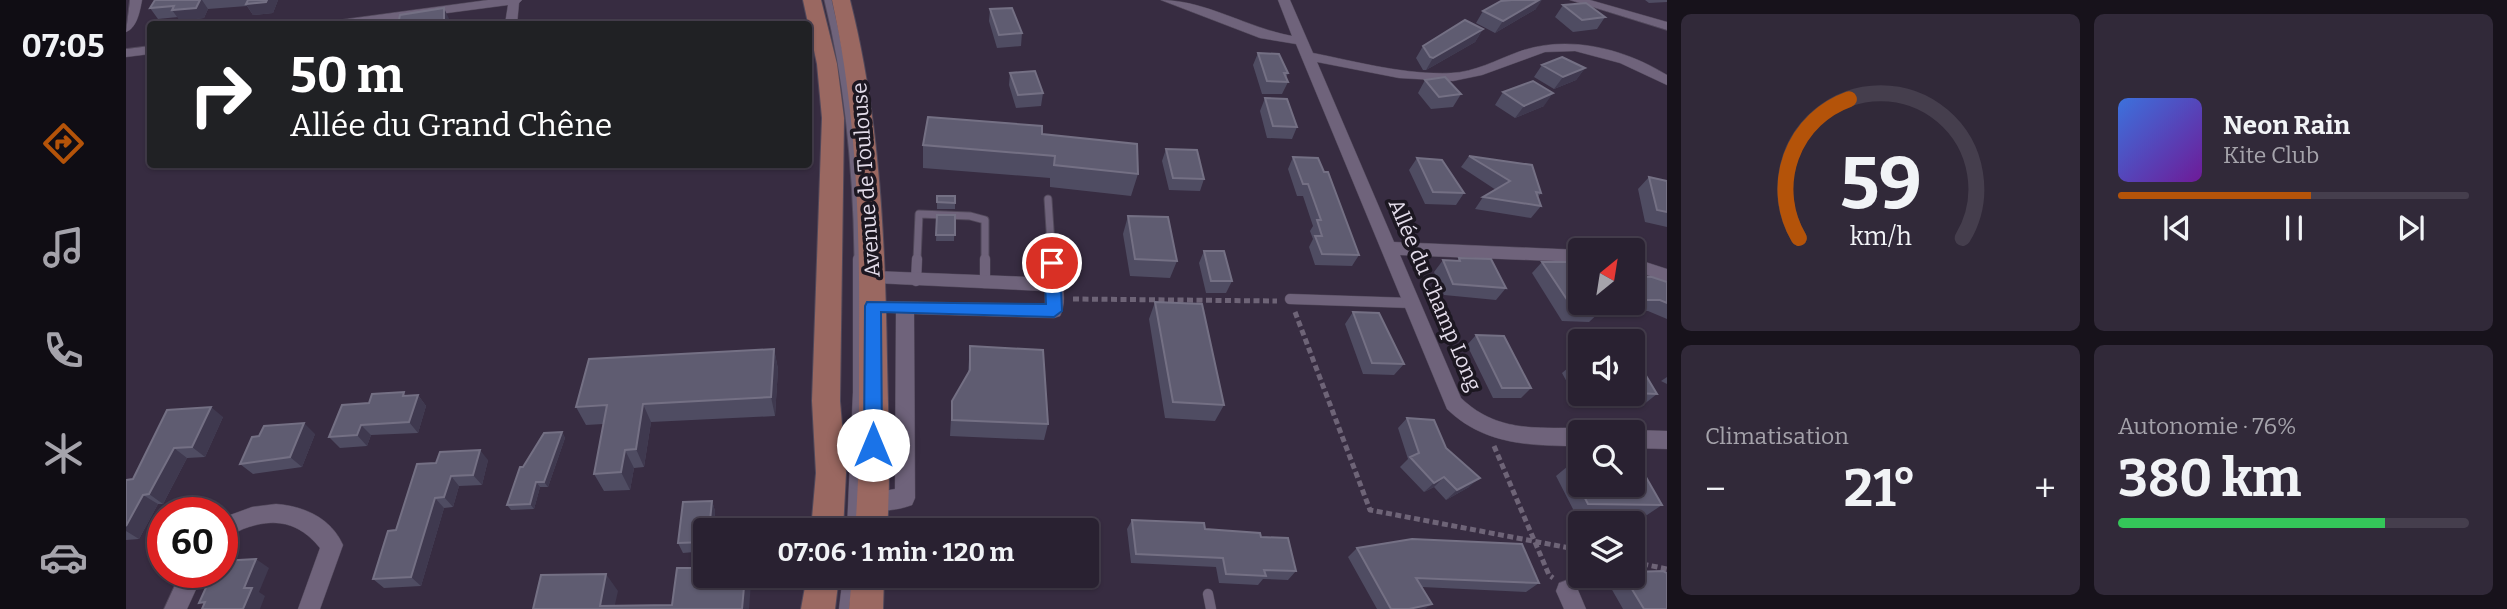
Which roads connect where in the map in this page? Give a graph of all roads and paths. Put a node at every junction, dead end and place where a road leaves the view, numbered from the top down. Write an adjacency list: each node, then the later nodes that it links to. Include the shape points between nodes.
1 (136, 0): 12 (street)
2 (514, 0): 9 (street); 10 (street)
3 (813, 0): 19 (main road, Avenue de Toulouse, via 833,118)
4 (828, 0): 24 (lane, via 845,82)
5 (841, 0): 24 (main road, Avenue de Toulouse, via 859,78 867,151)
6 (1167, 0): 13 (street, via 1265,35)
7 (1284, 0): 13 (street, Allée du Champ Long)
8 (1576, 0): 11 (street)
9 (387, 21)
10 (511, 21)
11 (1667, 26)
12 (126, 27)
13 (1302, 41): 16 (street, Allée du Champ Long)
14 (147, 50): 15 (street)
15 (126, 53)
16 (1309, 56): 17 (street, via 1410,75 1453,77 1562,46 1624,60); 20 (street, Allée du Champ Long)
17 (1667, 81)
18 (1048, 199): 27 (lane)
19 (831, 248): 24 (main road, via 844,269); 32 (main road, Avenue de Toulouse)
20 (1389, 248): 21 (street); 29 (street, Allée du Champ Long)
21 (1568, 255)
22 (1645, 268): 23 (street)
23 (1667, 276)
24 (866, 277): 25 (street); 30 (main road, Avenue de Toulouse); 32 (main road, via 838,293); 39 (lane)
25 (916, 281): 26 (street); 26 (lane, via 919,214 985,220)
26 (985, 283): 27 (street)
27 (1054, 292): 28 (path, via 1271,302); 31 (street, via 1054,311)
28 (1290, 299): 29 (lane); 42 (path, via 1370,510)
29 (1410, 303): 33 (street, Allée du Champ Long, via 1454,403)
30 (873, 306): 31 (street); 37 (main road, Avenue de Toulouse)
31 (905, 307): 37 (street, via 905,498)
32 (830, 312): 38 (main road, Avenue de Toulouse)
33 (1486, 430): 34 (street); 42 (path)
34 (1568, 437)
35 (1645, 439): 36 (street)
36 (1667, 440)
37 (873, 501): 40 (main road, Avenue de Toulouse)
38 (828, 518)
39 (853, 518)
40 (872, 518)
41 (238, 521): 53 (street, via 261,514 307,521 332,545)
42 (1534, 540): 43 (path); 51 (path, via 1549,575)
43 (1568, 547)
44 (1645, 564): 45 (path)
45 (1667, 569)
46 (185, 588): 52 (street)
47 (821, 588): 54 (main road)
48 (847, 588): 55 (lane)
49 (867, 588): 56 (main road)
50 (1208, 594): 57 (lane)
51 (1571, 600)
52 (175, 609)
53 (309, 609)
54 (818, 609)
55 (844, 609)
56 (866, 609)
57 (1211, 609)

